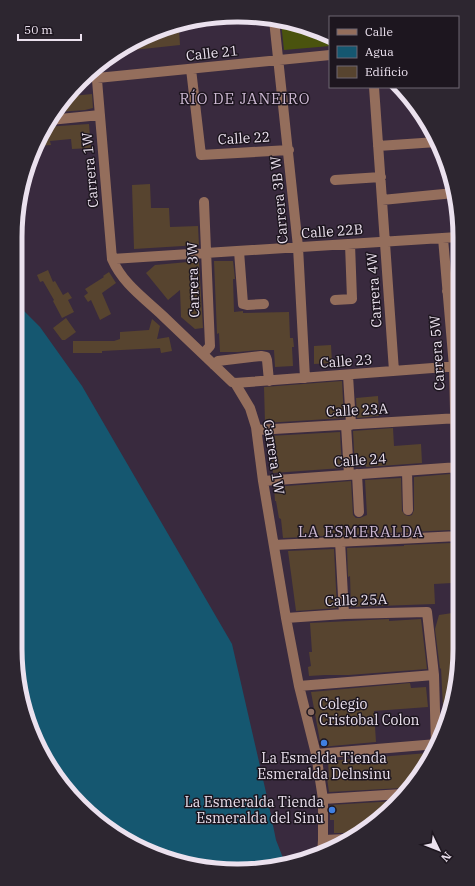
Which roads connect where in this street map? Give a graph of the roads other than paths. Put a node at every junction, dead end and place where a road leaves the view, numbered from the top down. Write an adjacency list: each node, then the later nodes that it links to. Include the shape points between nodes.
1 (275, 25): 3 (street, Carrera 3B W)
2 (329, 55): 3 (street, Calle 21)
3 (278, 60): 4 (street, Calle 21); 12 (street, Carrera 3B W)
4 (191, 69): 5 (street, Calle 21); 12 (street, Calle 22, via 201,155)
5 (98, 73)
6 (96, 74): 8 (street, Carrera 1W)
7 (374, 88): 11 (street, Carrera 4W)
8 (100, 115): 9 (street); 25 (street, Carrera 1W)
9 (57, 119)
10 (431, 142): 11 (street)
11 (378, 146): 13 (street, Carrera 4W)
12 (288, 150): 22 (street, Carrera 3B W)
13 (381, 177): 14 (street); 16 (street, Carrera 4W)
14 (335, 180)
15 (449, 194): 16 (street)
16 (382, 200): 20 (street, Carrera 4W)
17 (204, 202): 24 (street, Carrera 3W)
18 (453, 237): 19 (street, Calle 22B)
19 (443, 238): 20 (street, Calle 22B); 26 (street, Carrera 5W)
20 (385, 242): 21 (street, Calle 22B); 34 (street, Carrera 4W)
21 (350, 244): 22 (street, Calle 22B); 28 (street, via 352,298)
22 (298, 248): 23 (street, Calle 22B); 36 (street, Carrera 3B W)
23 (239, 251): 24 (street, Calle 22B); 29 (street, via 243,304)
24 (206, 253): 25 (street, Calle 22B); 31 (street, Carrera 3W, via 210,346)
25 (112, 259): 31 (street, Carrera 1W, via 123,280)
26 (447, 291): 27 (street); 30 (street, Carrera 5W)
27 (453, 291)
28 (335, 300)
29 (264, 304)
30 (453, 342)
31 (203, 354): 32 (street, Carrera 1W)
32 (214, 364): 37 (street, via 218,361 266,357); 38 (street, Carrera 1W)
33 (453, 367): 34 (street, Calle 23)
34 (394, 371): 35 (street, Calle 23)
35 (348, 375): 36 (street, Calle 23); 40 (street)
36 (305, 378): 37 (street, Calle 23)
37 (269, 381): 38 (street, Calle 23)
38 (235, 383): 41 (street, Carrera 1W, via 250,408)
39 (453, 418): 40 (street, Calle 23A)
40 (348, 425): 41 (street, Calle 23A); 44 (street)
41 (257, 430): 45 (street, Carrera 1W)
42 (453, 468): 43 (street, Calle 24)
43 (407, 471): 44 (street, Calle 24); 46 (street)
44 (353, 475): 45 (street, Calle 24); 47 (street)
45 (263, 481): 50 (street, Carrera 1W)
46 (408, 510)
47 (359, 512)
48 (453, 536): 49 (street)
49 (340, 541): 50 (street); 51 (street)
50 (274, 545): 52 (street, Carrera 1W)
51 (344, 614): 52 (street, Calle 25A); 53 (street, Calle 25A, via 427,612)
52 (286, 618): 54 (street, Carrera 1W)
53 (434, 675): 54 (street); 55 (street)
54 (299, 686): 57 (street, Carrera 1W)
55 (436, 734)
56 (430, 745): 57 (street)
57 (316, 754): 59 (street, Carrera 1W)
58 (397, 794): 59 (street)
59 (323, 799): 61 (street, Carrera 1W)
60 (337, 839): 61 (street)
61 (323, 840): 62 (street, Carrera 1W)
62 (323, 847)

